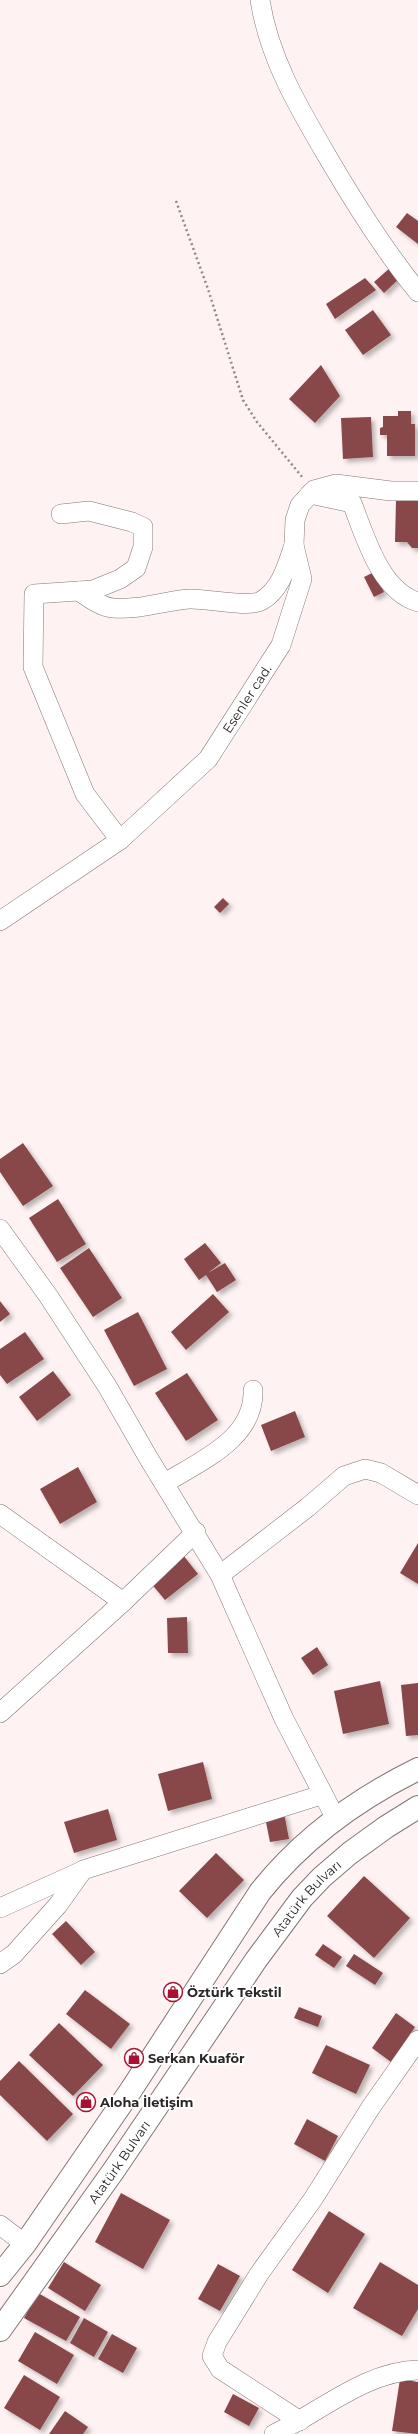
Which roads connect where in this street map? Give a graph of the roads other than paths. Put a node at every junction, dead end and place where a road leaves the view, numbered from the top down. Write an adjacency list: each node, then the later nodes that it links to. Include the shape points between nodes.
1 (260, 0): 2 (street, via 263,21 276,60 296,105 375,236)
2 (418, 292)
3 (312, 492): 4 (street, via 336,484); 6 (street, Esenler cad., via 300,505); 8 (street, via 352,503 379,570 410,600)
4 (418, 492)
5 (61, 514): 7 (street, via 89,511 132,522 143,528 143,547 136,568 120,579 93,590)
6 (294, 545): 7 (street, via 278,586 260,602 189,599 152,607 112,608 93,601); 9 (street, Esenler cad., via 302,579 281,645 208,759)
7 (79, 591): 9 (street, via 34,594 33,667 85,794)
8 (418, 602)
9 (120, 840): 10 (street, Esenler cad.)
10 (0, 920)
11 (0, 1229): 13 (street, via 49,1297 103,1380)
12 (253, 1390): 13 (street, via 254,1403 248,1420 232,1440)
13 (165, 1483): 16 (street)
14 (418, 1495): 17 (street, via 381,1473 365,1470 349,1473)
15 (0, 1514): 18 (street)
16 (196, 1532): 17 (street); 18 (street)
17 (220, 1575): 21 (street, via 284,1719)
18 (123, 1602): 19 (street)
19 (0, 1713)
20 (418, 1769): 23 (highway)
21 (321, 1794): 23 (street); 24 (street)
22 (418, 1807): 31 (highway, Atatürk Bulvarı, via 350,1853 302,1898 256,1960 114,2170)
23 (336, 1819): 29 (highway, via 295,1851 260,1892 131,2090)
24 (83, 1870): 25 (street); 26 (street, via 58,1905 14,1954)
25 (0, 1908)
26 (0, 1964)
27 (418, 2040): 33 (street, via 313,2199 259,2274 217,2342 212,2356 220,2369)
28 (0, 2225): 29 (street)
29 (24, 2244): 30 (highway)
30 (0, 2275)
31 (0, 2330)
32 (418, 2370): 33 (street, via 399,2370 375,2378)
33 (300, 2421): 34 (street)
34 (274, 2434)

